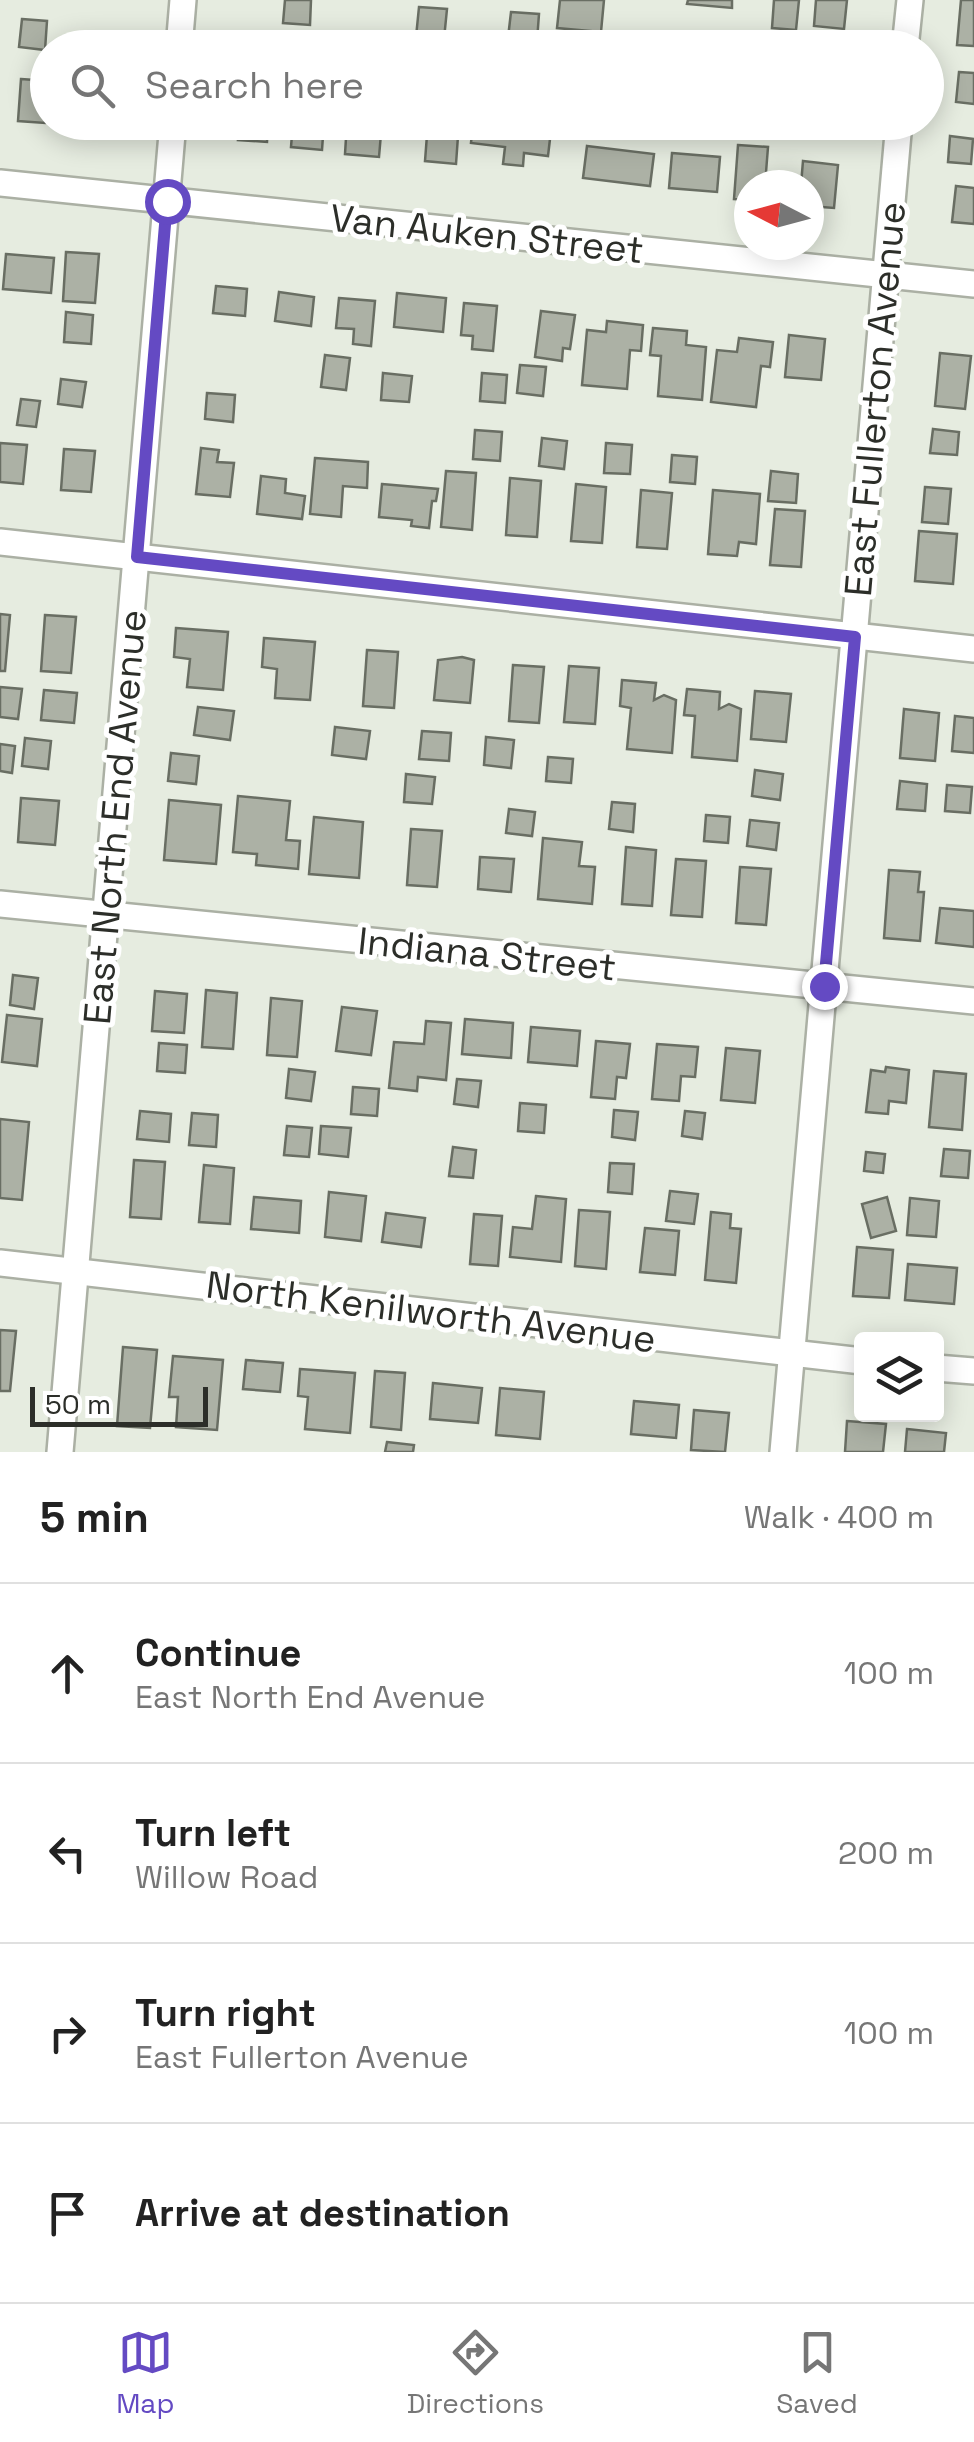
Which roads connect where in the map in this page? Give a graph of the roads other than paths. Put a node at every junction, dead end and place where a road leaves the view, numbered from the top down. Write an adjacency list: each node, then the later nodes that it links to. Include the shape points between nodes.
1 (183, 0): 3 (street)
2 (910, 0): 4 (street)
3 (181, 30)
4 (908, 30)
5 (172, 140): 8 (street, East North End Avenue)
6 (896, 140): 9 (street, East Fullerton Avenue)
7 (0, 183): 8 (street, Van Auken Street)
8 (167, 201): 9 (street, Van Auken Street); 12 (street, East North End Avenue)
9 (885, 275): 10 (street, Van Auken Street); 13 (street, East Fullerton Avenue)
10 (974, 284)
11 (0, 542): 12 (street)
12 (137, 557): 13 (street); 16 (street, East North End Avenue)
13 (855, 637): 14 (street); 17 (street, East Fullerton Avenue)
14 (974, 649)
15 (0, 904): 16 (street, Indiana Street)
16 (107, 916): 17 (street, Indiana Street); 20 (street, East North End Avenue)
17 (824, 986): 18 (street, Indiana Street); 21 (street, East Fullerton Avenue)
18 (974, 1001)
19 (0, 1263): 20 (street, North Kenilworth Avenue)
20 (77, 1271): 21 (street, North Kenilworth Avenue); 25 (street, East North End Avenue)
21 (793, 1354): 22 (street, North Kenilworth Avenue); 26 (street, East Fullerton Avenue)
22 (854, 1359)
23 (944, 1369): 24 (street)
24 (974, 1371)
25 (60, 1452)
26 (784, 1452)

